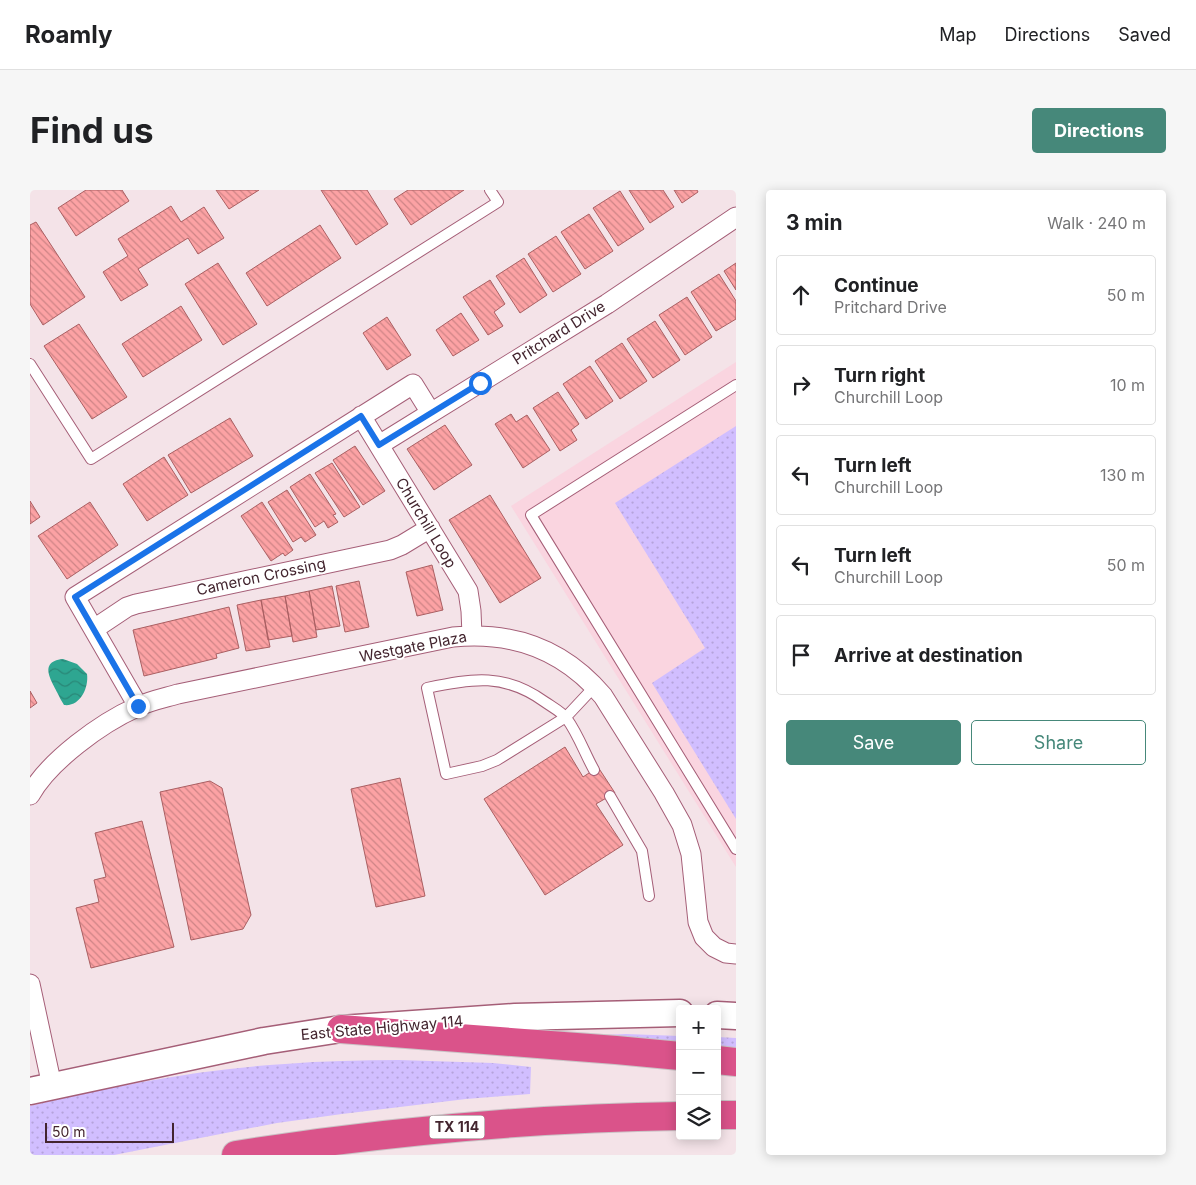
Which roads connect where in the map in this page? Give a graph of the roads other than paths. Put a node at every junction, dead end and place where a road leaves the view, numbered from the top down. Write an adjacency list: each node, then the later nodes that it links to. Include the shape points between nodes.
1 (490, 190): 3 (lane, via 498,202 92,459)
2 (736, 217): 5 (street, Pritchard Drive, via 607,304)
3 (30, 364)
4 (736, 385): 17 (lane, via 531,515)
5 (432, 413): 6 (street, via 413,384); 7 (street, Pritchard Drive)
6 (361, 416): 7 (street, Churchill Loop); 9 (street, via 75,597)
7 (379, 445): 8 (street, Churchill Loop)
8 (430, 528): 9 (street, Cameron Crossing, via 390,550 136,604); 10 (street, Churchill Loop, via 468,591)
9 (94, 628): 12 (street)
10 (472, 635): 11 (street, Westgate Plaza, via 509,638 533,645 572,666); 12 (street, Westgate Plaza, via 195,691)
11 (594, 686): 13 (lane); 19 (street, Westgate Plaza, via 682,825 690,854 698,922 704,937 714,947)
12 (138, 706): 15 (street, Westgate Plaza, via 73,748 54,764)
13 (566, 717): 13 (lane, via 536,696 499,681 462,681 427,688 446,774 497,760); 14 (lane)
14 (594, 770)
15 (30, 795)
16 (610, 796): 18 (lane, via 642,851)
17 (736, 849)
18 (648, 896)
19 (736, 954)
20 (30, 984): 28 (street)
21 (676, 1014): 24 (main road, East State Highway 114, via 515,1016)
22 (721, 1015): 23 (main road)
23 (736, 1016)
24 (341, 1029): 25 (highway); 28 (main road, East State Highway 114, via 264,1041)
25 (676, 1056)
26 (721, 1060): 27 (highway)
27 (736, 1062)
28 (41, 1088)
29 (721, 1115): 30 (highway)
30 (736, 1115)
31 (676, 1116): 32 (highway, TX 114, via 565,1119 456,1127 323,1141)
32 (236, 1155)

